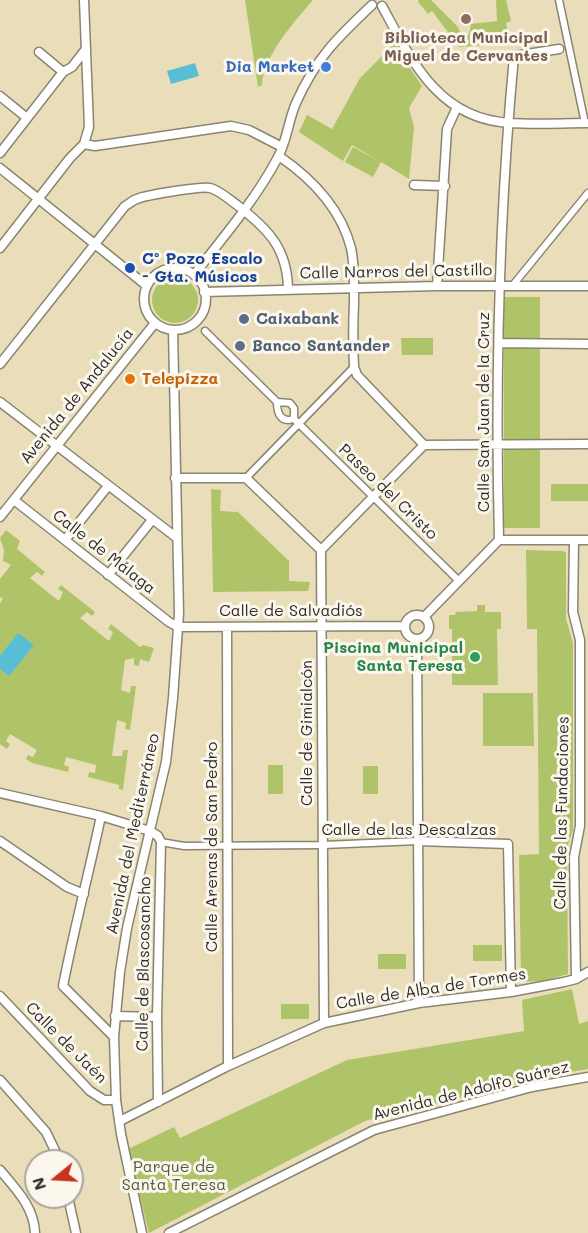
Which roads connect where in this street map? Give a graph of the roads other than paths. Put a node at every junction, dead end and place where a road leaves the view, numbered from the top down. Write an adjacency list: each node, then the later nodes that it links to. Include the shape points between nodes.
1 (84, 0): 5 (street)
2 (559, 0): 15 (street)
3 (370, 3): 4 (street); 17 (street, via 327,48 310,73)
4 (384, 3): 12 (street, via 419,73)
5 (86, 49): 8 (street); 10 (street)
6 (559, 49): 14 (street, Calle San Juan de la Cruz, via 514,56)
7 (39, 52): 9 (street)
8 (72, 67): 9 (street); 10 (street)
9 (63, 72): 13 (street)
10 (87, 73): 16 (street, via 89,127)
11 (0, 96): 13 (street)
12 (457, 107): 14 (street); 21 (street, via 447,129)
13 (27, 118): 18 (street)
14 (508, 123): 15 (street); 28 (street, Calle San Juan de la Cruz)
15 (586, 123)
16 (84, 144): 17 (street, via 95,146 231,126 249,130); 23 (street)
17 (281, 151): 24 (street); 33 (street, via 320,191 341,223 351,248)
18 (0, 153)
19 (0, 168): 23 (street)
20 (414, 185): 21 (street)
21 (445, 186): 31 (street)
22 (588, 193): 29 (street)
23 (39, 199): 25 (street); 26 (street)
24 (245, 211): 25 (street, via 210,188 138,198 125,206); 27 (street); 34 (street, via 277,244 288,274)
25 (96, 245): 30 (street); 41 (street)
26 (0, 248)
27 (194, 275): 30 (street, via 177,269 165,270); 35 (street)
28 (501, 285): 29 (street, Calle Narros del Castillo); 31 (street, Calle Narros del Castillo); 39 (street, Calle San Juan de la Cruz)
29 (513, 285): 32 (street, Calle Narros del Castillo)
30 (147, 286): 36 (street, via 146,309)
31 (437, 286): 33 (street, Calle Narros del Castillo)
32 (588, 286)
33 (355, 287): 34 (street, Calle Narros del Castillo); 42 (street)
34 (288, 288): 35 (street, Calle Narros del Castillo)
35 (204, 292): 37 (street, via 206,301 197,320 184,329)
36 (155, 322): 37 (street); 49 (street, Avenida de Andalucía)
37 (173, 330): 50 (street, Avenida del Mediterráneo)
38 (205, 331): 44 (street, Paseo del Cristo)
39 (499, 343): 40 (street); 48 (street, Calle San Juan de la Cruz)
40 (588, 344)
41 (0, 364)
42 (354, 367): 45 (street); 47 (street, via 357,375)
43 (0, 402): 49 (street)
44 (277, 402): 45 (street, Paseo del Cristo, via 290,403); 45 (street, Paseo del Cristo, via 282,419)
45 (297, 421): 51 (street); 53 (street, Paseo del Cristo)
46 (588, 444): 48 (street)
47 (424, 445): 48 (street); 53 (street)
48 (497, 445): 59 (street, Calle San Juan de la Cruz)
49 (56, 446): 52 (street); 54 (street, Avenida de Andalucía)
50 (175, 478): 51 (street); 57 (street, Avenida del Mediterráneo)
51 (246, 478): 62 (street)
52 (108, 486): 56 (street); 58 (street)
53 (373, 497): 62 (street); 64 (street, Paseo del Cristo)
54 (14, 500): 55 (street, Avenida de Andalucía); 58 (street, Calle de Málaga)
55 (0, 517)
56 (152, 520): 57 (street); 63 (street)
57 (177, 538): 68 (street, Avenida del Mediterráneo)
58 (65, 540): 63 (street, Calle de Málaga)
59 (499, 540): 60 (street); 64 (street)
60 (574, 540): 61 (street); 71 (street, Calle de las Fundaciones, via 573,612 580,640)
61 (588, 540)
62 (321, 550): 66 (street, Calle de Gimialcón)
63 (108, 574): 68 (street, Calle de Málaga)
64 (459, 580): 65 (street)
65 (424, 616): 67 (street, via 411,616); 70 (street, via 429,629)
66 (322, 626): 67 (street, Calle de Salvadiós); 69 (street, Calle de Salvadiós); 78 (street, Calle de Gimialcón)
67 (405, 626): 70 (street, via 408,635)
68 (178, 627): 69 (street, Calle de Salvadiós); 74 (street, Avenida del Mediterráneo, via 166,762)
69 (226, 627): 79 (street, Calle Arenas de San Pedro)
70 (417, 639): 76 (street)
71 (584, 735): 82 (street, Calle de las Fundaciones, via 580,826 574,857)
72 (0, 793): 73 (street)
73 (101, 816): 74 (street); 80 (street)
74 (150, 831): 77 (street); 86 (street, Avenida del Mediterráneo, via 128,928)
75 (0, 841): 80 (street, via 67,887)
76 (418, 841): 78 (street, Calle de las Descalzas); 83 (street, Calle de las Descalzas, via 508,844); 85 (street)
77 (161, 842): 79 (street, Calle de las Descalzas); 87 (street, Calle de Blascosancho)
78 (323, 845): 79 (street, Calle de las Descalzas); 88 (street, Calle de Gimialcón)
79 (228, 846): 90 (street, Calle Arenas de San Pedro)
80 (84, 894): 89 (street, via 63,986)
81 (588, 972): 82 (street, Calle de Alba de Tormes)
82 (576, 979): 83 (street, Calle de Alba de Tormes)
83 (511, 992): 85 (street, Calle de Alba de Tormes)
84 (0, 996): 93 (street, Calle de Jaén, via 90,1091 104,1100)
85 (419, 1003): 88 (street, Calle de Alba de Tormes)
86 (115, 1016): 87 (street); 89 (street, Avenida del Mediterráneo)
87 (156, 1017): 94 (street, Calle de Blascosancho)
88 (324, 1023): 90 (street, Calle de Alba de Tormes)
89 (114, 1037): 93 (street, Avenida del Mediterráneo)
90 (228, 1066): 94 (street, Calle de Alba de Tormes)
91 (588, 1077): 102 (street, Avenida de Adolfo Suárez, via 532,1087 374,1130)
92 (0, 1080): 96 (street, via 42,1125)
93 (116, 1100): 95 (street, Avenida del Mediterráneo)
94 (158, 1102): 95 (street, Calle de Alba de Tormes)
95 (120, 1121): 101 (street, Avenida del Mediterráneo)
96 (56, 1149)
97 (0, 1170): 99 (street, via 22,1196)
98 (71, 1209): 100 (street)
99 (36, 1233)
100 (76, 1233)
101 (142, 1233)
102 (169, 1233)

